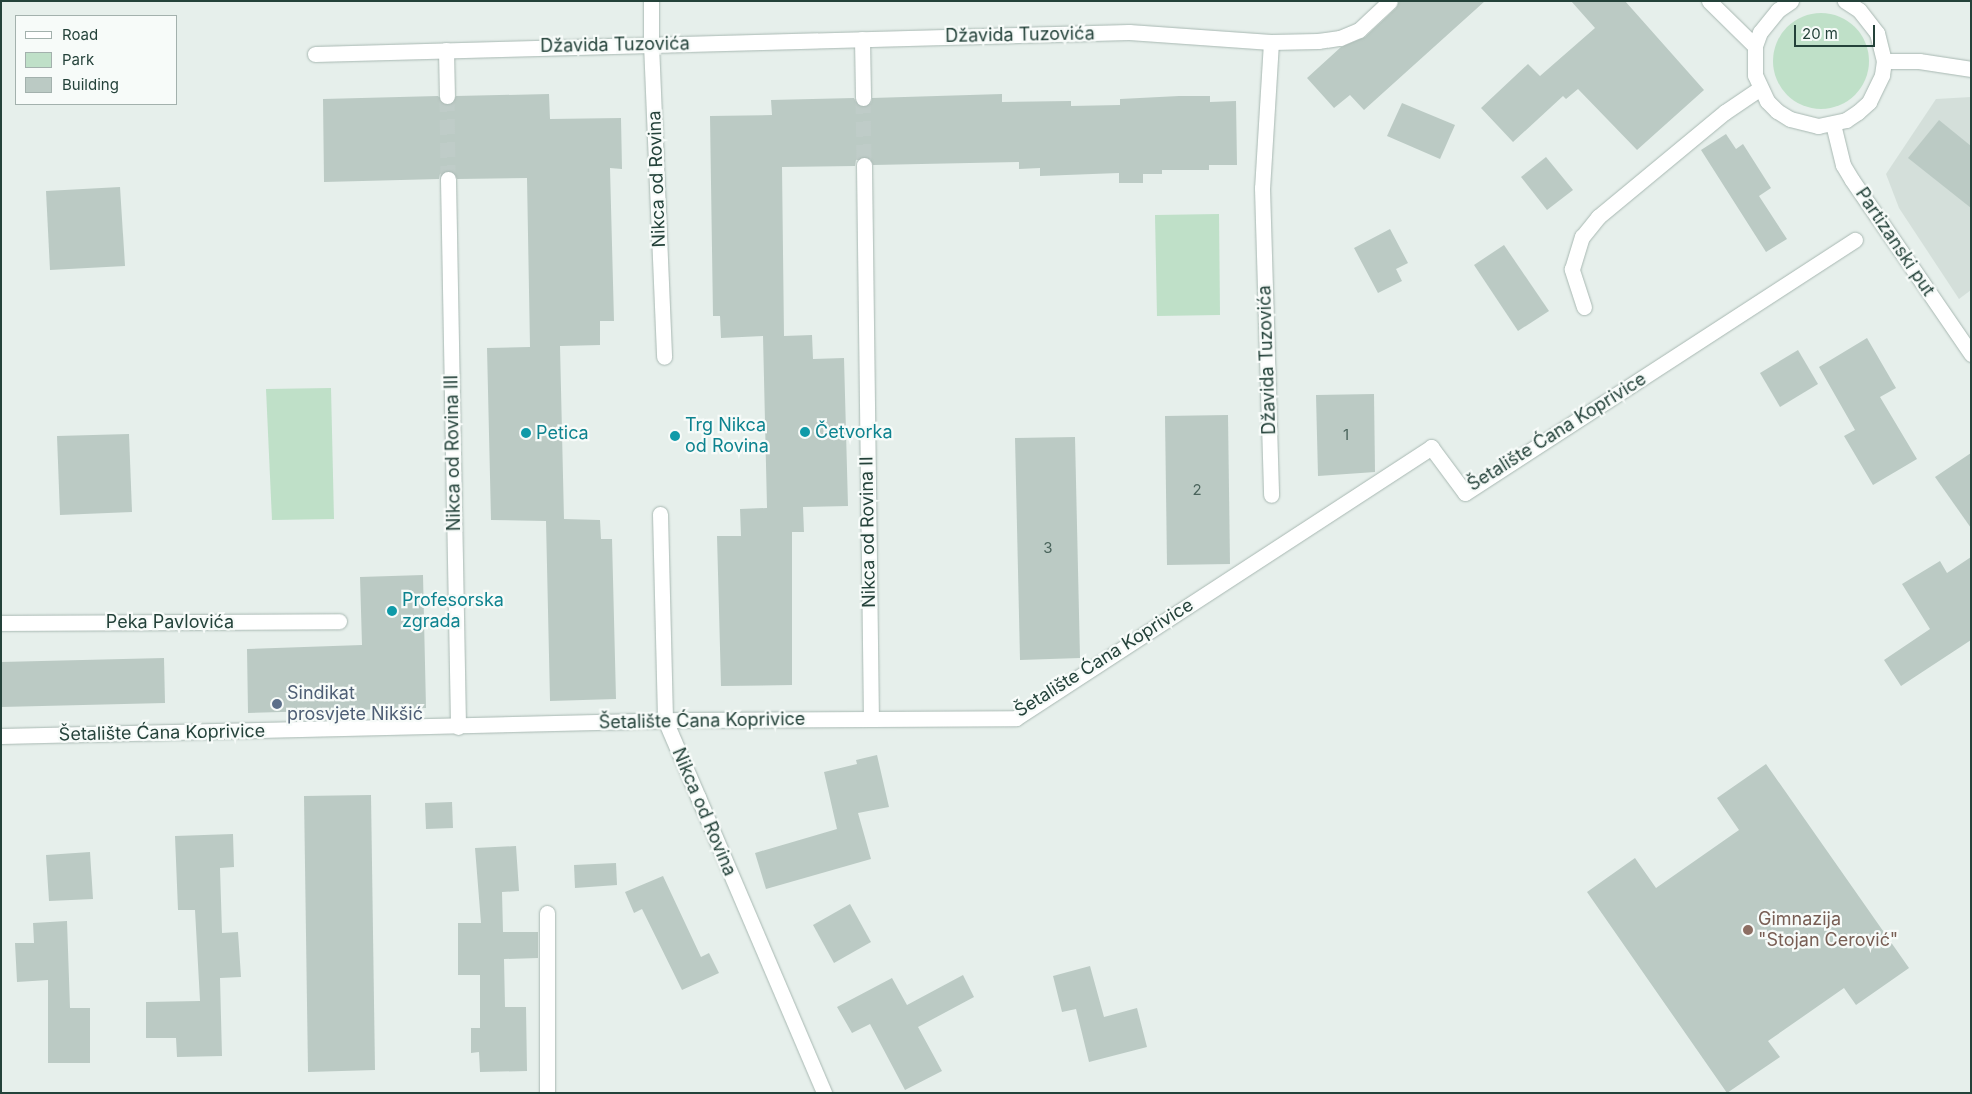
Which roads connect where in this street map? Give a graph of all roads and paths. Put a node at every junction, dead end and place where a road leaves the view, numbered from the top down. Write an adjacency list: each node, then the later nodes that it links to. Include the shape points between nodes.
1 (651, 1): 8 (street, Nikca od Rovina)
2 (1390, 1): 7 (street, via 1359,30 1340,38)
3 (1709, 1): 9 (street)
4 (1790, 1): 9 (street, via 1768,20)
5 (1845, 1): 12 (street, via 1859,10 1877,32)
6 (862, 39): 7 (street, Džavida Tuzovića, via 1129,32); 8 (street, Džavida Tuzovića); 16 (street)
7 (1271, 42): 24 (street, Džavida Tuzovića, via 1262,188)
8 (652, 44): 10 (street, Džavida Tuzovića); 23 (street, Nikca od Rovina)
9 (1755, 46): 14 (street, via 1753,60)
10 (446, 50): 11 (street, Džavida Tuzovića); 15 (street)
11 (315, 54)
12 (1884, 61): 13 (street, via 1919,61); 17 (street, via 1877,89 1869,102 1846,120)
13 (1971, 69)
14 (1759, 88): 17 (street, via 1767,101 1790,119 1804,124); 21 (street, via 1598,217 1587,230 1574,254 1572,269)
15 (446, 96)
16 (863, 98)
17 (1833, 124): 22 (street, Partizanski put, via 1843,165)
18 (864, 166): 28 (street, Nikca od Rovina II)
19 (448, 179): 30 (street, Nikca od Rovina III)
20 (1855, 240): 28 (street, Šetalište Ćana Koprivice, via 1465,493 1431,448 1016,718)
21 (1584, 307)
22 (1971, 354)
23 (664, 357)
24 (1271, 494)
25 (660, 514): 29 (street, Nikca od Rovina)
26 (339, 621): 27 (street, Peka Pavlovića)
27 (1, 623)
28 (871, 719): 29 (street, Šetalište Ćana Koprivice)
29 (665, 720): 30 (street, Šetalište Ćana Koprivice); 34 (street, Nikca od Rovina)
30 (458, 727): 31 (street, Šetalište Ćana Koprivice)
31 (1, 736)
32 (547, 913): 33 (street)
33 (547, 1093)
34 (824, 1093)

